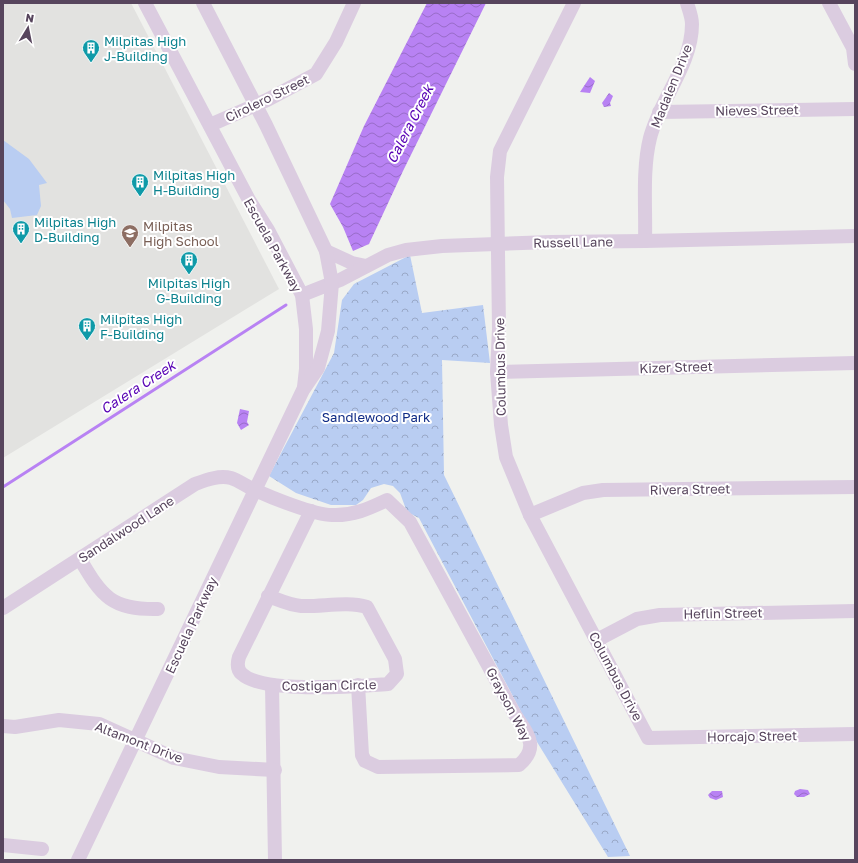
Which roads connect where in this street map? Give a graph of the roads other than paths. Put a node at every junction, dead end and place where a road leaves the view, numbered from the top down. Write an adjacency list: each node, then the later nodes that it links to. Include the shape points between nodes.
1 (145, 3): 11 (street, Escuela Parkway)
2 (203, 3): 8 (street, Escuela Parkway)
3 (354, 3): 8 (street, Cirolero Street, via 336,42 316,74)
4 (574, 3): 14 (street, Columbus Drive, via 500,151 496,177)
5 (687, 3): 10 (street, Madalen Drive, via 692,22 691,42)
6 (829, 3): 7 (street, via 853,48)
7 (855, 64)
8 (255, 104): 11 (street, Cirolero Street); 15 (street, Escuela Parkway)
9 (855, 109): 10 (street, Nieves Street)
10 (659, 112): 13 (street, Madalen Drive, via 650,138)
11 (210, 125): 18 (street, Escuela Parkway, via 248,200 268,230)
12 (855, 236): 13 (street, Russell Lane)
13 (645, 241): 14 (street, Russell Lane)
14 (498, 244): 16 (street, Russell Lane, via 406,250 388,255); 20 (street, Columbus Drive)
15 (326, 251): 16 (street); 17 (street, Escuela Parkway)
16 (366, 266): 17 (street, Russell Lane)
17 (332, 283): 18 (street, Russell Lane); 21 (street, Escuela Parkway, via 328,331 322,357 318,368)
18 (302, 295): 21 (street, Escuela Parkway, via 306,329)
19 (855, 363): 20 (street, Kizer Street)
20 (497, 372): 25 (street, Columbus Drive, via 506,457)
21 (303, 390): 23 (street, Escuela Parkway)
22 (855, 487): 25 (street, Rivera Street, via 603,490 583,493)
23 (255, 490): 24 (street, Sandalwood Lane); 26 (street, Sandalwood Lane, via 232,478 206,480 195,484); 37 (street, Escuela Parkway)
24 (311, 511): 27 (street); 33 (street, Grayson Way, via 331,515 361,512 387,500 410,522 529,737 530,752 519,765 378,768 365,761 362,755)
25 (530, 515): 31 (street, Columbus Drive)
26 (80, 559): 28 (street, Sandalwood Lane); 29 (street, via 103,595 117,604 139,610)
27 (268, 596): 32 (street, Costigan Circle, via 237,663 243,675); 33 (street, Costigan Circle, via 300,606 367,607 396,659 397,674 388,684)
28 (3, 608)
29 (158, 609)
30 (855, 611): 31 (street, Heflin Street, via 660,615 637,619)
31 (597, 640): 36 (street, Columbus Drive)
32 (272, 685): 33 (street, Costigan Circle); 38 (street)
33 (358, 686)
34 (3, 726): 37 (street, Altamont Drive, via 15,728 58,720 98,724)
35 (855, 734): 36 (street, Horcajo Street)
36 (648, 738)
37 (136, 741): 38 (street, Altamont Drive, via 174,758 219,767); 41 (street, Escuela Parkway)
38 (275, 770): 42 (street)
39 (3, 845): 40 (street)
40 (42, 849)
41 (78, 860)
42 (275, 860)

